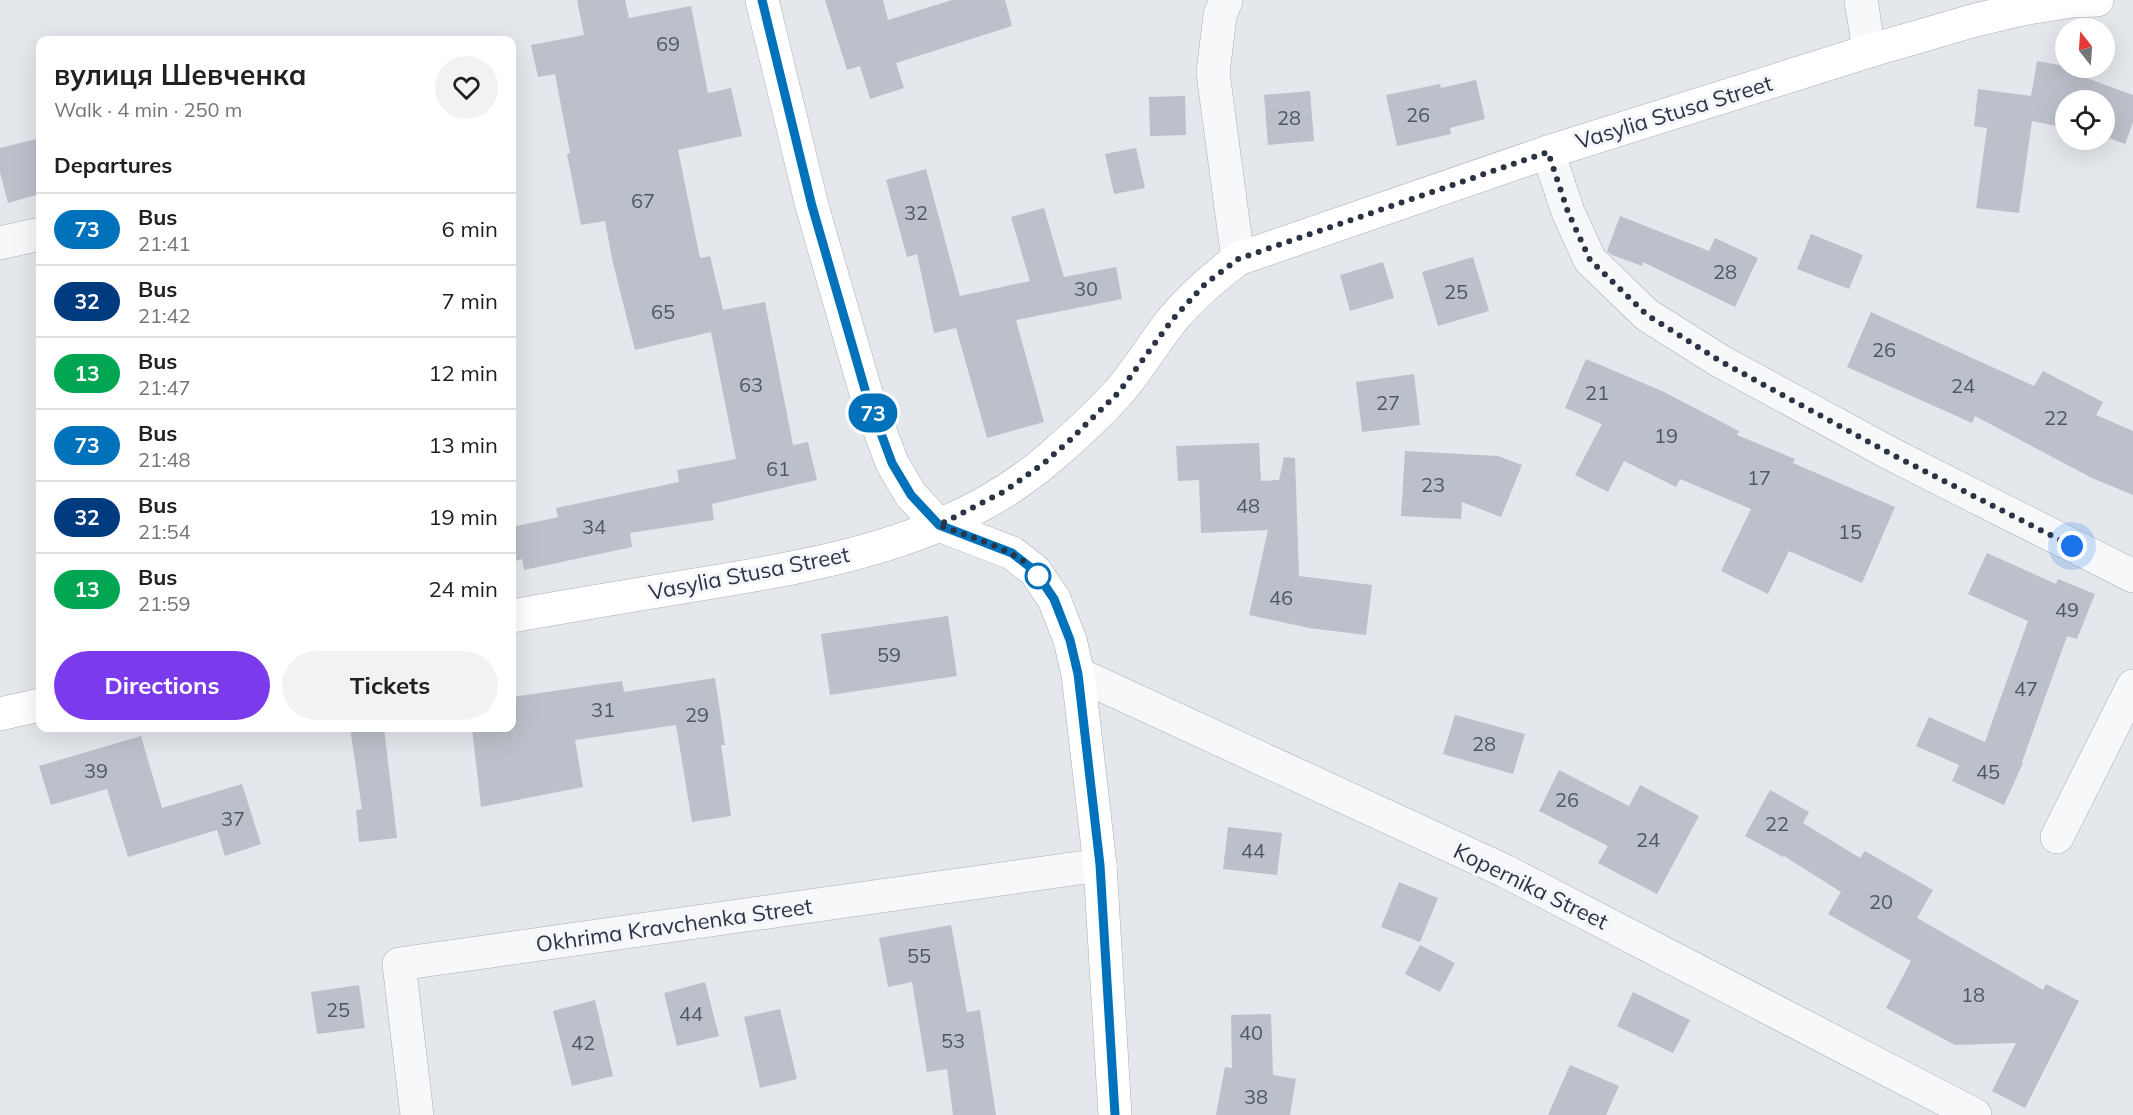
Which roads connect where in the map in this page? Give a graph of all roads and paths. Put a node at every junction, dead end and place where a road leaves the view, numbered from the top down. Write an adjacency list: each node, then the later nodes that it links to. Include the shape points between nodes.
1 (762, 0): 10 (main road, via 812,206 866,393 892,463 911,495)
2 (1226, 0): 9 (street, via 1220,15 1213,74)
3 (1862, 0): 5 (street)
4 (2097, 0): 5 (main road, Vasylia Stusa Street, via 2022,9)
5 (1869, 51): 6 (main road, Vasylia Stusa Street)
6 (1548, 152): 9 (main road, Vasylia Stusa Street); 11 (street, via 1568,212 1590,260 1647,315 1720,361 1871,443)
7 (36, 235): 8 (street)
8 (0, 243)
9 (1238, 259): 10 (main road, Vasylia Stusa Street, via 1205,284 1172,320 1119,392 1052,456 1005,491)
10 (939, 525): 12 (main road, Vasylia Stusa Street, via 853,555 798,568); 13 (main road, via 1012,553 1035,571 1054,599)
11 (2133, 576)
12 (516, 615)
13 (1078, 674): 18 (main road); 19 (street, Kopernika Street, via 1505,871)
14 (2133, 686): 17 (street)
15 (36, 706): 16 (main road)
16 (0, 714)
17 (2057, 837)
18 (1100, 865): 20 (street, Okhrima Kravchenka Street, via 399,964); 21 (main road)
19 (1942, 1107): 22 (street, Kopernika Street)
20 (417, 1115)
21 (1115, 1115)
22 (1976, 1115)

